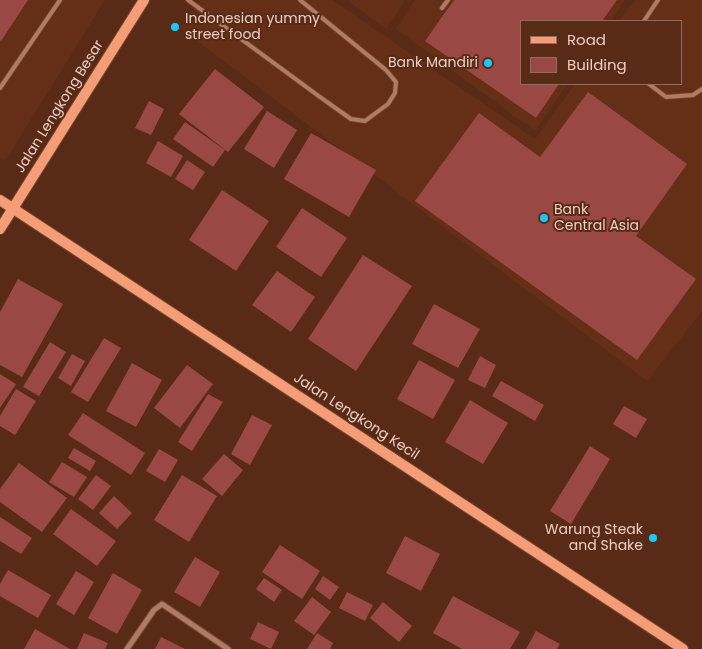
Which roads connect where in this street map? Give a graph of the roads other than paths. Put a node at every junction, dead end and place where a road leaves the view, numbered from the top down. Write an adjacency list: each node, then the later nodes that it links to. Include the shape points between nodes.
1 (60, 0): 10 (lane)
2 (144, 0): 13 (main road, Jalan Lengkong Besar)
3 (188, 0): 4 (lane, via 351,119 365,121 388,104 395,93 396,82 386,70)
4 (300, 0)
5 (448, 0): 7 (lane)
6 (658, 0): 8 (lane)
7 (442, 8)
8 (645, 20)
9 (650, 85): 11 (lane, via 666,97 693,95)
10 (0, 88)
11 (702, 89)
12 (0, 200): 13 (main road, Jalan Lengkong Kecil)
13 (13, 208): 14 (main road, Jalan Lengkong Besar); 17 (main road, Jalan Lengkong Kecil)
14 (0, 229)
15 (127, 649): 16 (street, via 154,610 162,604)
16 (228, 649)
17 (683, 649)

